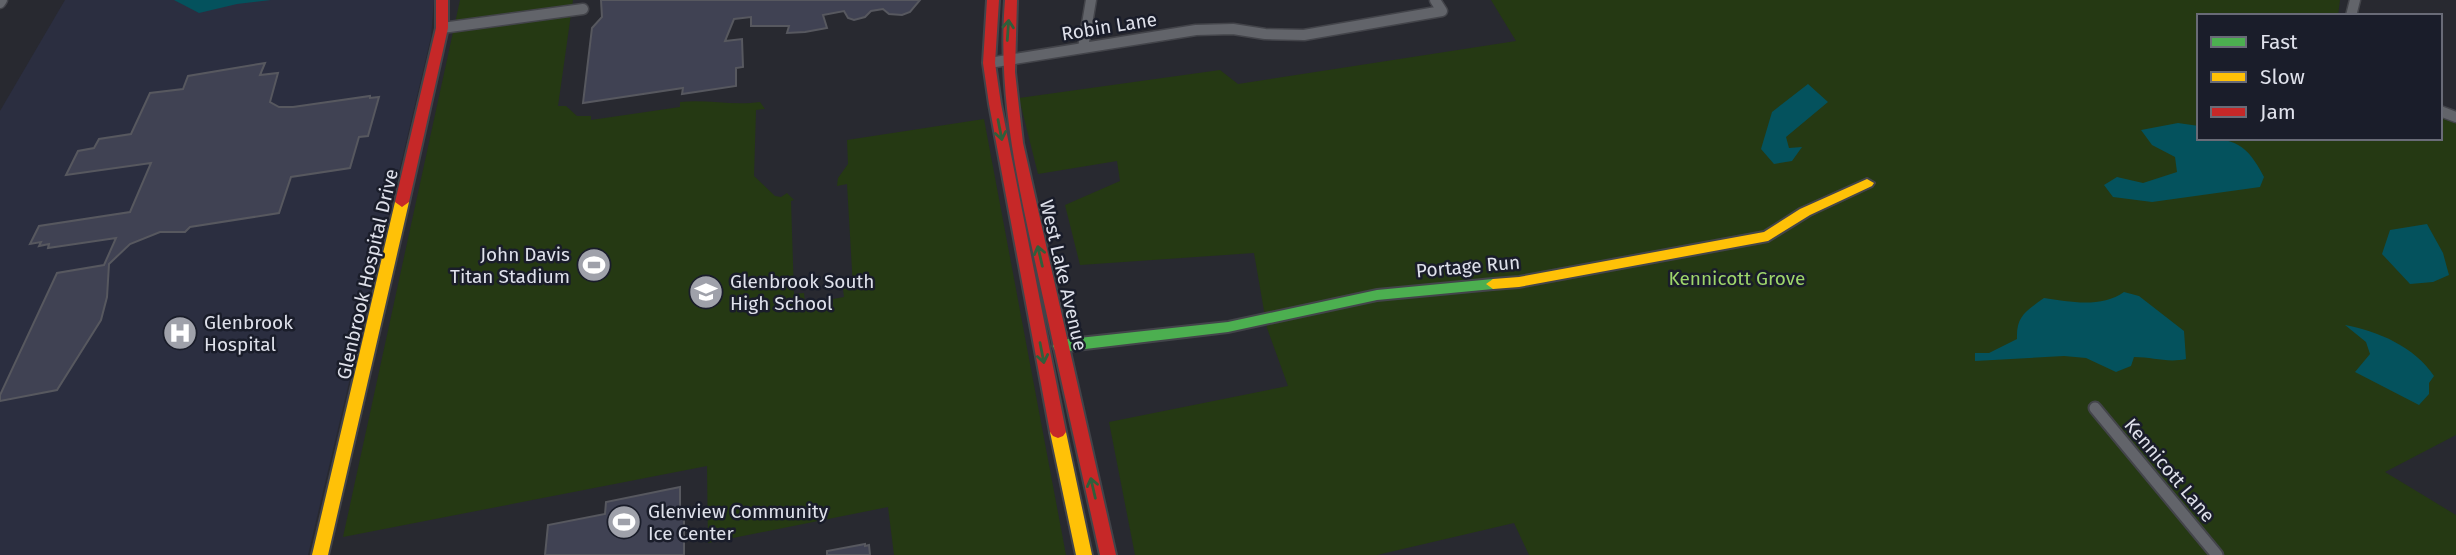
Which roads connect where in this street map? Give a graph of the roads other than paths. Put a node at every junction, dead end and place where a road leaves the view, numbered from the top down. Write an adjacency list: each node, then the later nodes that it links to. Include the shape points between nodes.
1 (442, 0): 7 (street, Glenbrook Hospital Drive)
2 (993, 0): 10 (street, West Lake Avenue)
3 (1011, 0): 9 (street, West Lake Avenue, one-way to 3)
4 (1091, 0): 8 (street)
5 (1435, 0): 8 (street, Robin Lane, via 1442,11 1304,35 1196,30)
6 (583, 9): 7 (street)
7 (442, 28): 14 (street, Glenbrook Hospital Drive)
8 (1083, 48): 9 (street, Robin Lane)
9 (1006, 60): 10 (street, Robin Lane); 12 (street, West Lake Avenue, one-way to 9, via 1026,192 1007,91)
10 (989, 62): 15 (street, West Lake Avenue, one-way to 15, via 1038,336)
11 (1867, 183): 12 (street, Portage Run, via 1805,212 1768,236 1519,282 1418,289 1228,327)
12 (1060, 346): 16 (street, West Lake Avenue, one-way to 12)
13 (2095, 408): 17 (street, Kennicott Lane)
14 (320, 555)
15 (1084, 555)
16 (1108, 555)
17 (2217, 555)

